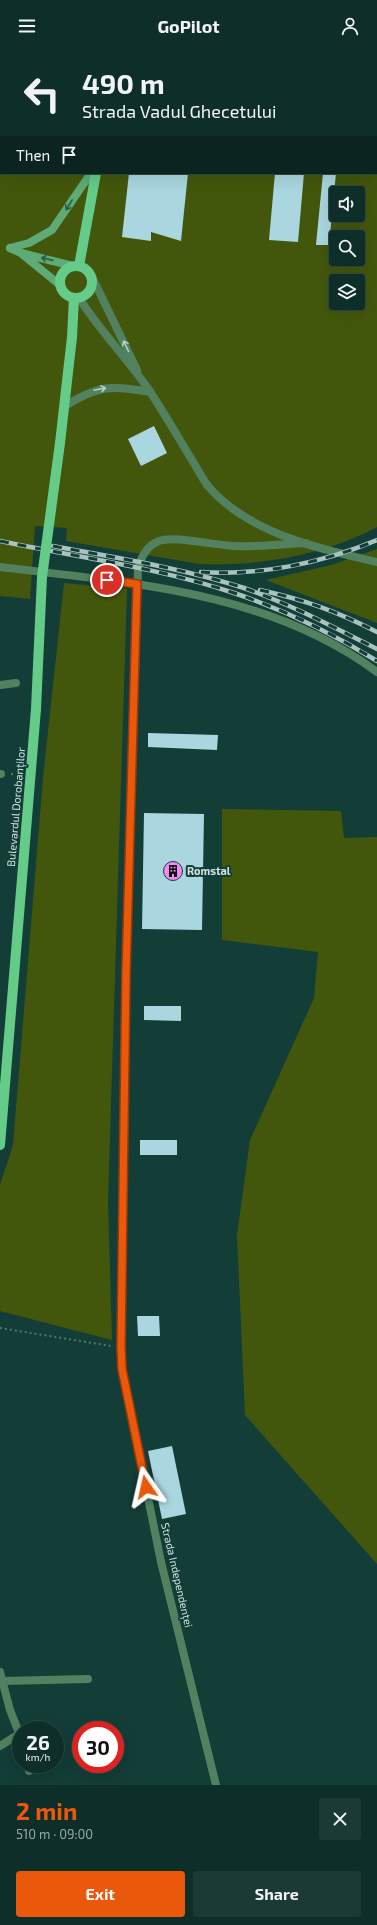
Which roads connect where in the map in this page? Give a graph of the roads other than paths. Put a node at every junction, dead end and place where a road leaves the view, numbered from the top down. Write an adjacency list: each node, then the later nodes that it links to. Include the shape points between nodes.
1 (90, 174): 3 (main road, one-way to 3, via 52,230 29,243 10,248)
2 (96, 174): 4 (main road)
3 (21, 253): 4 (main road, one-way to 3); 6 (main road)
4 (76, 266): 5 (main road, via 87,270); 6 (main road, via 62,273)
5 (92, 277): 7 (main road, via 92,288 89,293); 8 (street, one-way to 5)
6 (60, 286): 7 (main road, via 65,294)
7 (77, 298): 8 (street); 10 (main road, Bulevardul Dorobanților)
8 (143, 381): 9 (street)
9 (150, 392): 10 (street, one-way to 9, via 86,393 106,388 129,388); 11 (street, via 208,485 247,517)
10 (65, 406): 18 (main road, Bulevardul Dorobanților, bridge, via 42,577 36,709)
11 (306, 543): 12 (street, via 338,554); 14 (street, Strada Independenței, via 235,546 160,541 151,545 142,555)
12 (377, 562)
13 (0, 567): 14 (street)
14 (137, 584): 15 (street, via 238,605 283,620 319,635); 25 (street, Strada Independenței, via 126,973 122,1369 161,1562)
15 (377, 672)
16 (16, 683): 17 (street)
17 (0, 685)
18 (0, 1145)
19 (0, 1672): 21 (street)
20 (88, 1679): 21 (street)
21 (2, 1681): 22 (street)
22 (15, 1721)
23 (12, 1740): 24 (street)
24 (0, 1746)
25 (216, 1785)

